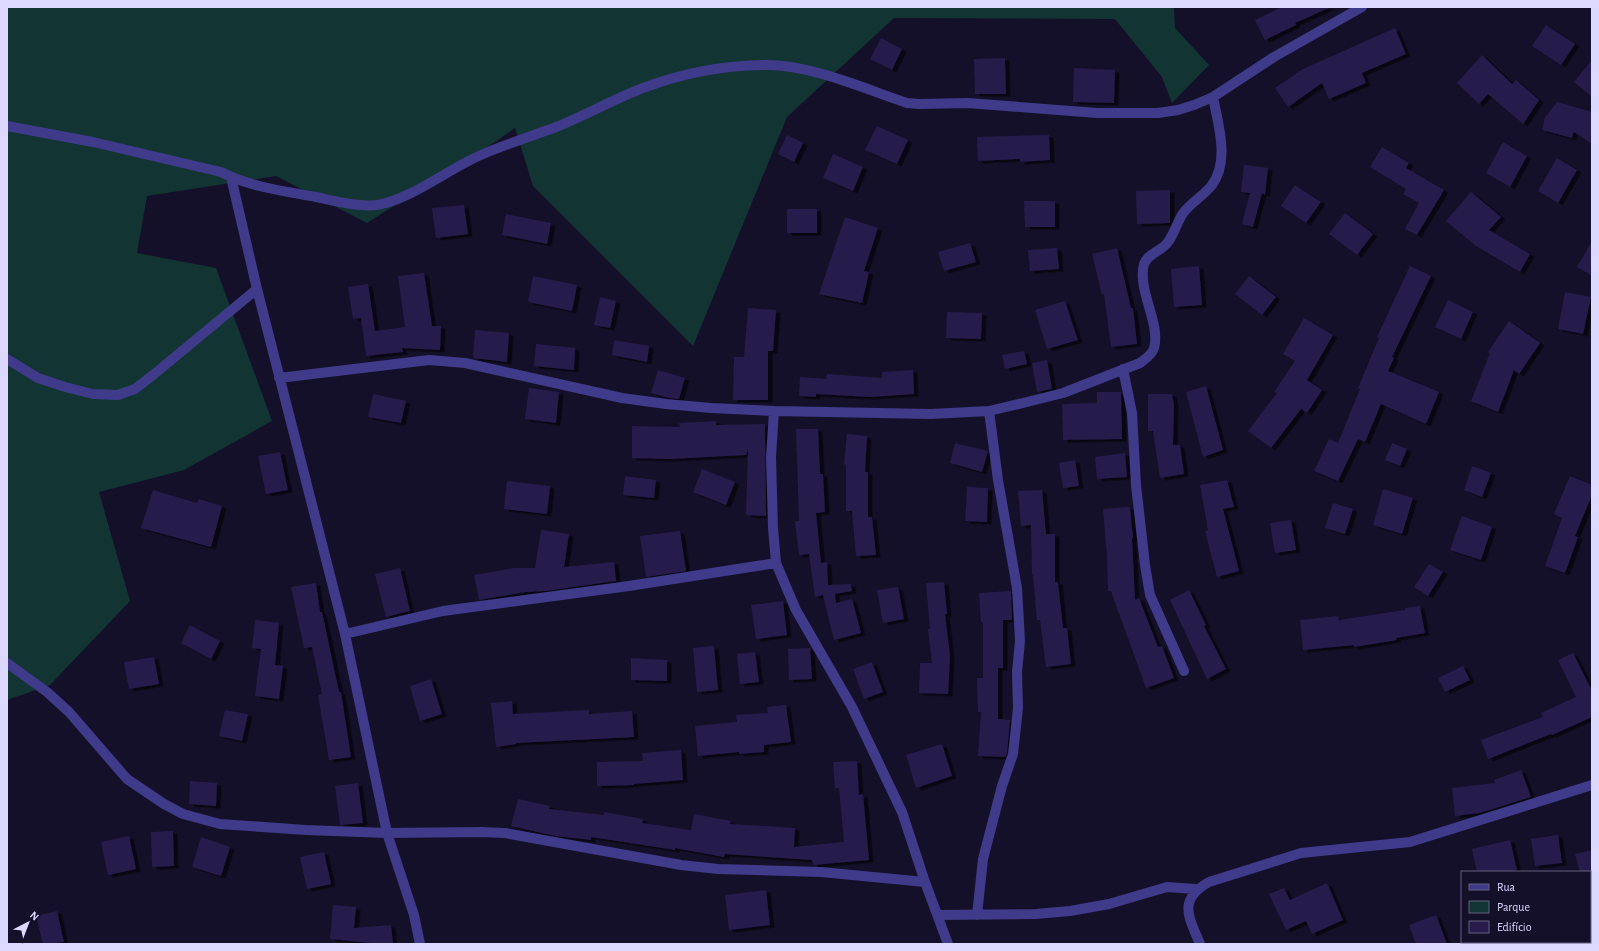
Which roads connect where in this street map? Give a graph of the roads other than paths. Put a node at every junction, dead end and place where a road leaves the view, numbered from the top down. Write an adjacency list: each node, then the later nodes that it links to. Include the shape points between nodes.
1 (1362, 7): 2 (street, via 1274,57)
2 (1213, 96): 4 (street, via 1178,110 1158,113 1097,113 968,103 919,104 908,103 790,66 714,69 681,76 642,89 481,155 401,197 378,205 340,202 268,188); 7 (street, via 1221,140 1220,170 1213,183 1184,212 1169,242 1145,261 1143,283 1152,322 1154,348 1144,360)
3 (7, 126): 4 (street, via 92,142 221,172)
4 (231, 177): 5 (street)
5 (257, 289): 6 (street, via 135,389 118,395 93,394 65,387 38,378); 8 (street)
6 (7, 359)
7 (1123, 369): 10 (street, via 1063,393); 14 (street, via 1132,413 1136,485 1144,565 1150,595)
8 (279, 378): 9 (street, via 429,360 465,363 622,398 711,408); 12 (street)
9 (774, 411): 10 (street, via 931,414); 11 (street, via 771,457)
10 (989, 411): 20 (street, via 1017,588 1020,641 1017,672 1018,708 1013,754 983,859)
11 (776, 563): 12 (street, via 443,611); 17 (street, via 796,610 852,707 902,812)
12 (345, 634): 16 (street)
13 (7, 663): 16 (street, via 47,692 69,712 127,778 183,814 220,824)
14 (1184, 671)
15 (1592, 785): 18 (street, via 1410,842 1301,853 1209,882)
16 (387, 833): 17 (street, via 505,833 680,865 718,869 821,872); 21 (street, via 414,915)
17 (925, 882): 19 (street)
18 (1196, 889): 20 (street, via 1167,887 1109,904 1070,911); 23 (street, via 1190,901 1188,916)
19 (938, 915): 20 (street); 22 (street)
20 (977, 915)
21 (420, 944)
22 (948, 944)
23 (1200, 944)

